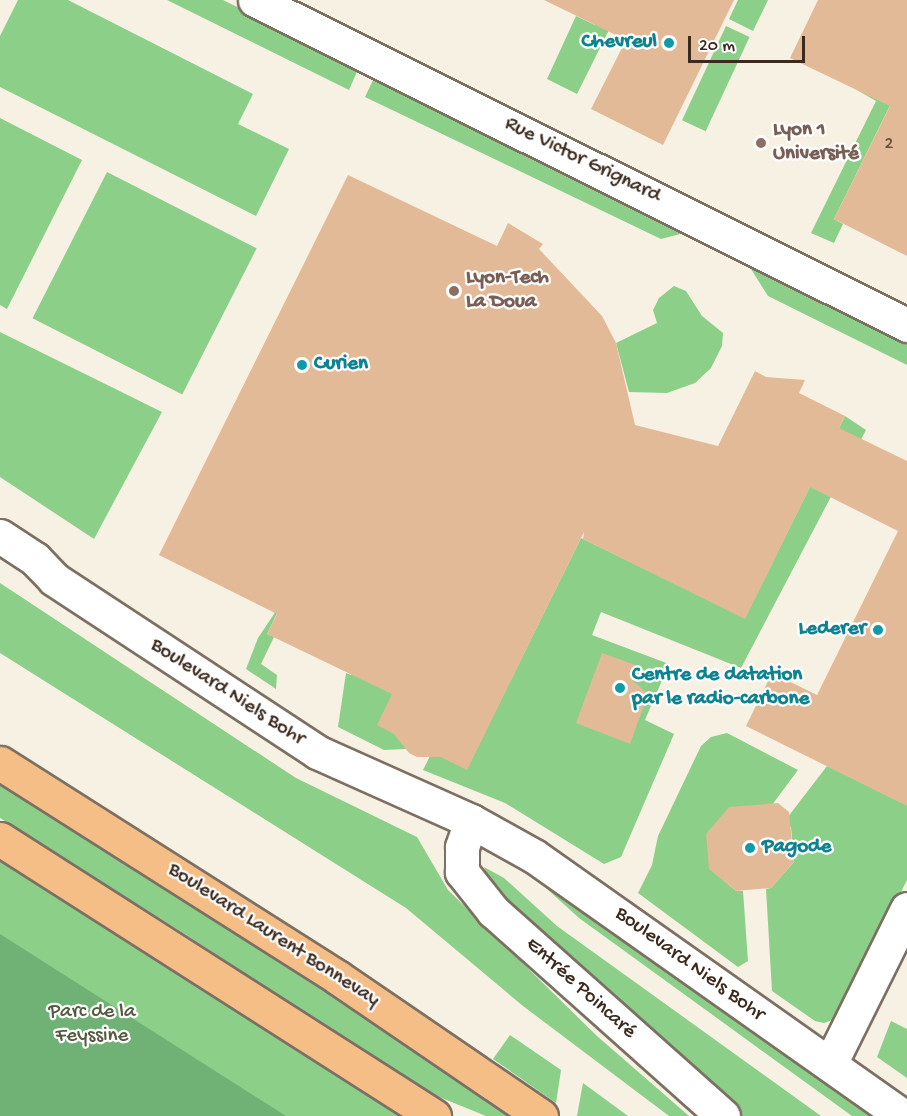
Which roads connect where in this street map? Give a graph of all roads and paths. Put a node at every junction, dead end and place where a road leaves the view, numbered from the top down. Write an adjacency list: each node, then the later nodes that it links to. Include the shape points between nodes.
1 (255, 0): 2 (street, Rue Victor Grignard)
2 (907, 325)
3 (0, 536): 5 (street, Boulevard Niels Bohr, via 35,559 54,579 317,752)
4 (0, 763): 10 (main road, Boulevard Laurent Bonnevay, via 328,970)
5 (466, 834): 8 (street, Boulevard Niels Bohr, via 534,855); 11 (street, Entrée Poincaré, via 462,872 493,911)
6 (0, 838): 9 (main road)
7 (907, 909): 8 (street)
8 (830, 1064): 12 (street, Boulevard Niels Bohr)
9 (434, 1116)
10 (541, 1116)
11 (723, 1116)
12 (903, 1116)

